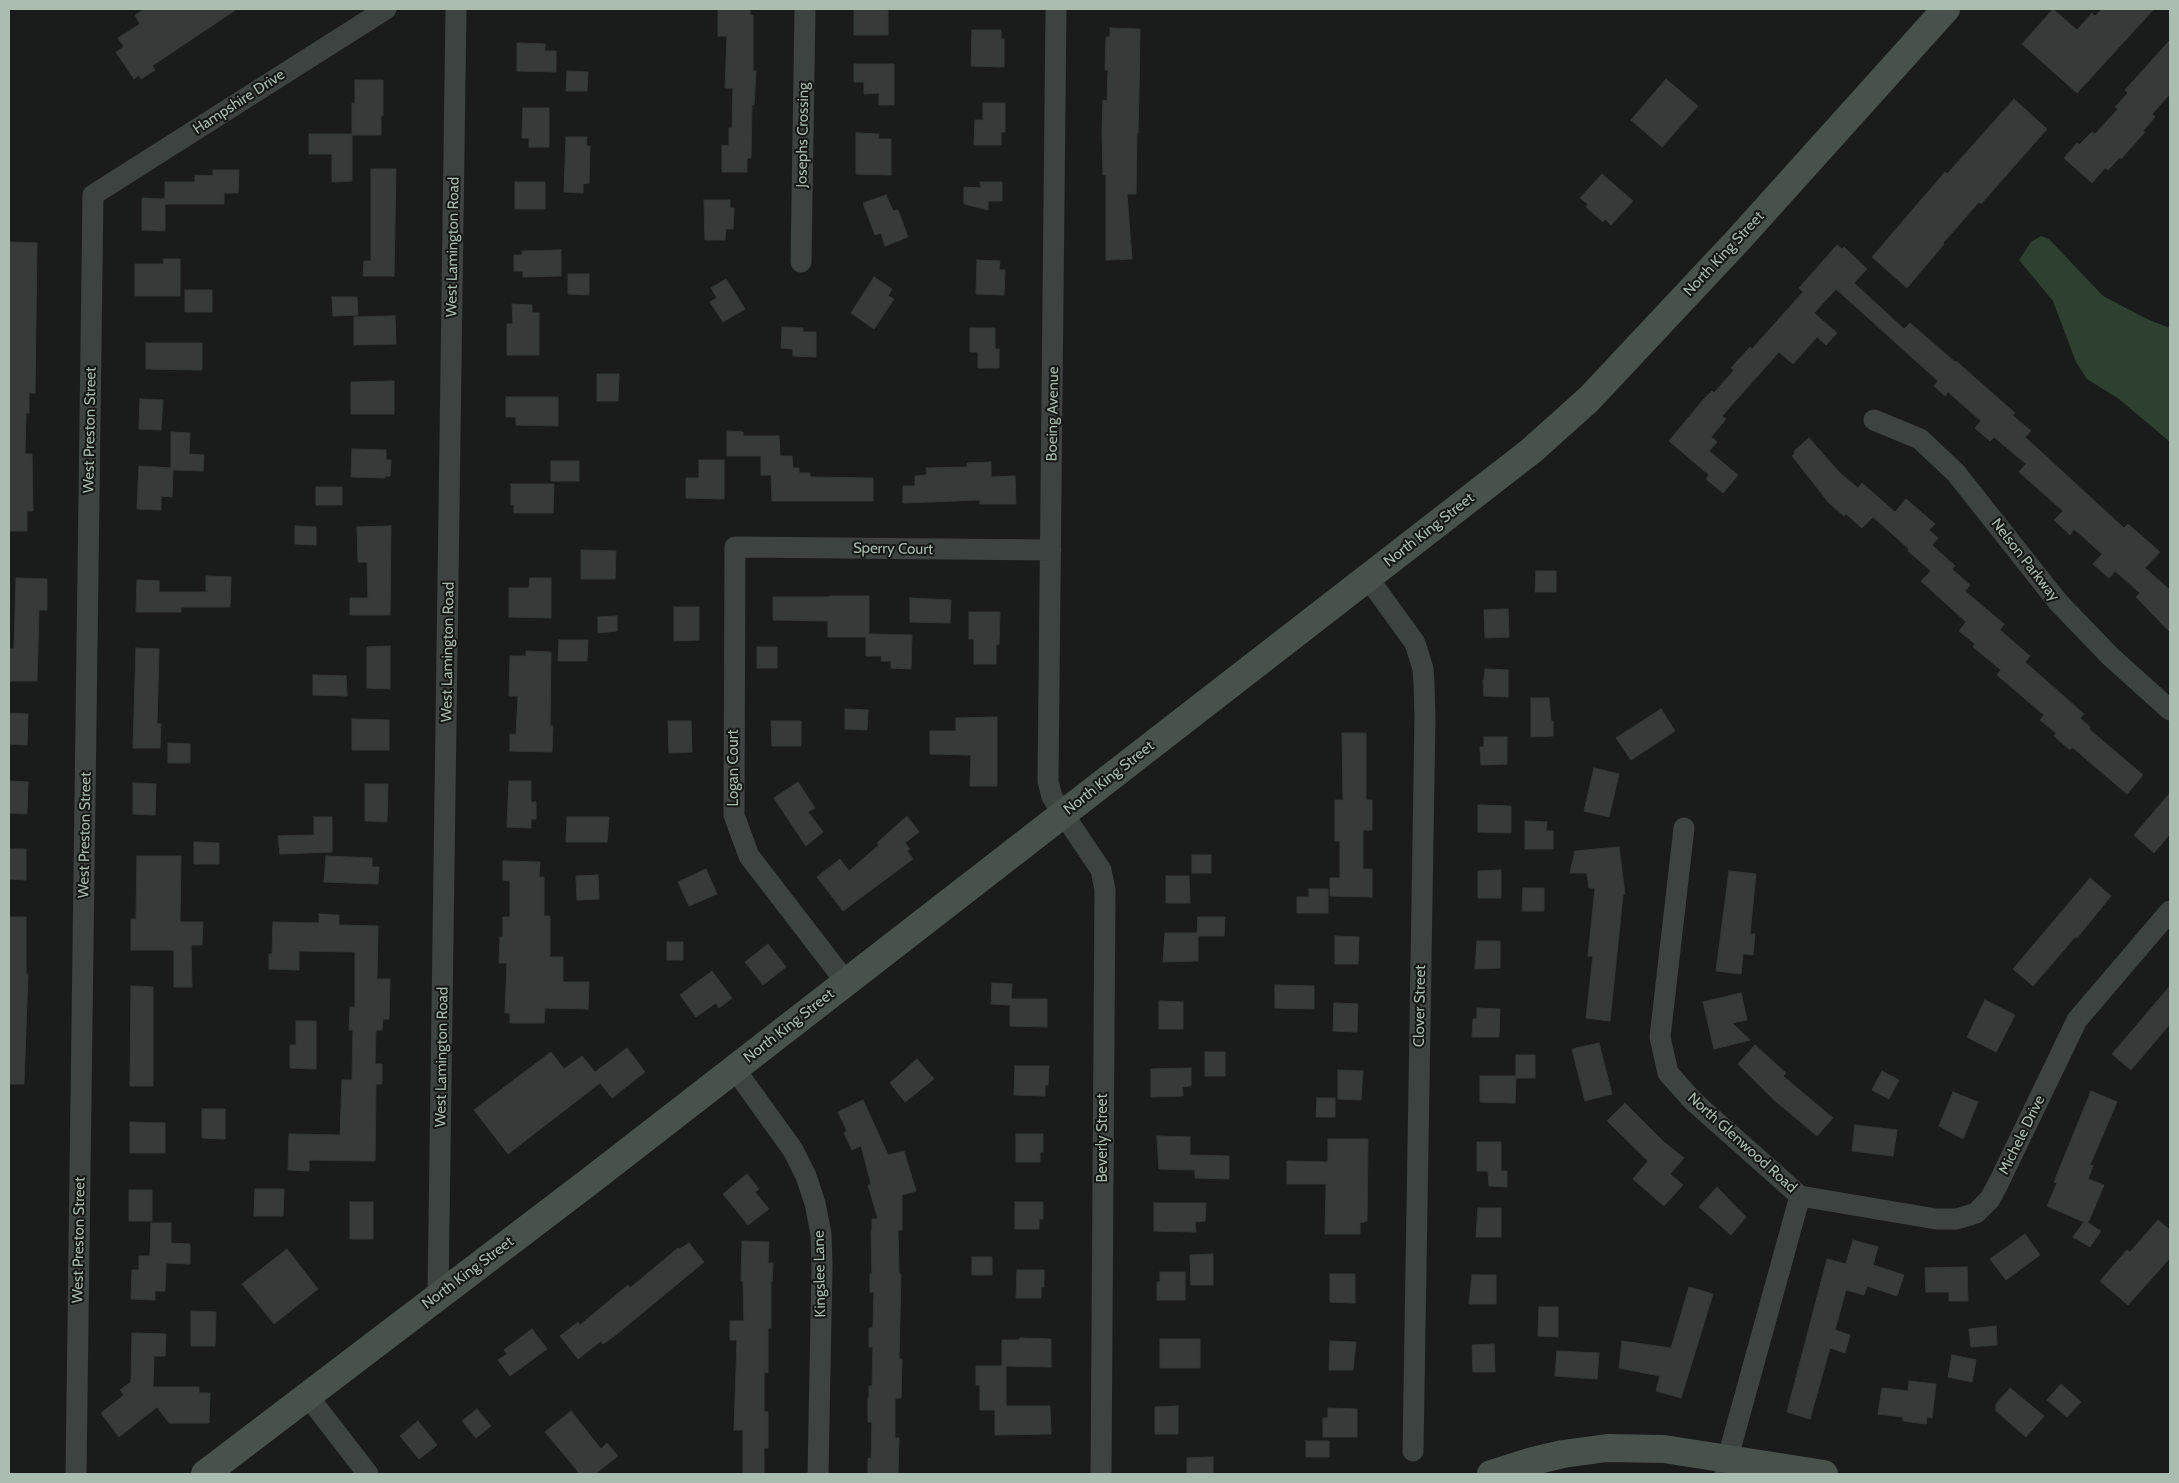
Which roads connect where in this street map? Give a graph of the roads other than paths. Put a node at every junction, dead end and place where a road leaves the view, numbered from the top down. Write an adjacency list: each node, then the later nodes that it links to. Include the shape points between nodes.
1 (386, 9): 6 (street, Hampshire Drive)
2 (456, 9): 19 (street, West Lamington Road)
3 (805, 9): 7 (street, Josephs Crossing)
4 (1056, 9): 10 (street, Boeing Avenue)
5 (1946, 9): 11 (main road, North King Street, via 1733,246 1589,400 1531,451)
6 (93, 195): 23 (street, West Preston Street)
7 (802, 262)
8 (1874, 420): 12 (street, Nelson Parkway, via 1920,439 1956,473 2058,602 2110,656)
9 (736, 548): 10 (street, Sperry Court); 16 (street, Logan Court, via 734,814 749,856)
10 (1051, 550): 13 (street, Boeing Avenue, via 1048,780 1052,797)
11 (1368, 578): 13 (main road, North King Street); 21 (street, Clover Street, via 1415,643 1424,684)
12 (2170, 710)
13 (1063, 814): 16 (main road, North King Street); 27 (street, Beverly Street, via 1095,859 1106,890)
14 (1684, 828): 18 (street, North Glenwood Road, via 1660,1037 1668,1073 1693,1102)
15 (2170, 911): 18 (street, Michele Drive, via 2078,1020 1999,1182 1990,1199 1976,1213 1957,1219 1936,1219)
16 (846, 982): 17 (main road, North King Street)
17 (734, 1068): 19 (main road, North King Street); 26 (street, Kingslee Lane, via 793,1150 815,1203 821,1234 822,1266)
18 (1800, 1196): 22 (street, North Glenwood Road)
19 (438, 1295): 20 (main road, North King Street)
20 (307, 1395): 24 (main road, North King Street); 25 (street)
21 (1413, 1451)
22 (1727, 1466): 28 (main road, via 1664,1449 1607,1448 1563,1454); 29 (main road)
23 (76, 1474)
24 (205, 1474)
25 (368, 1474)
26 (818, 1474)
27 (1101, 1474)
28 (1491, 1474)
29 (1824, 1474)

